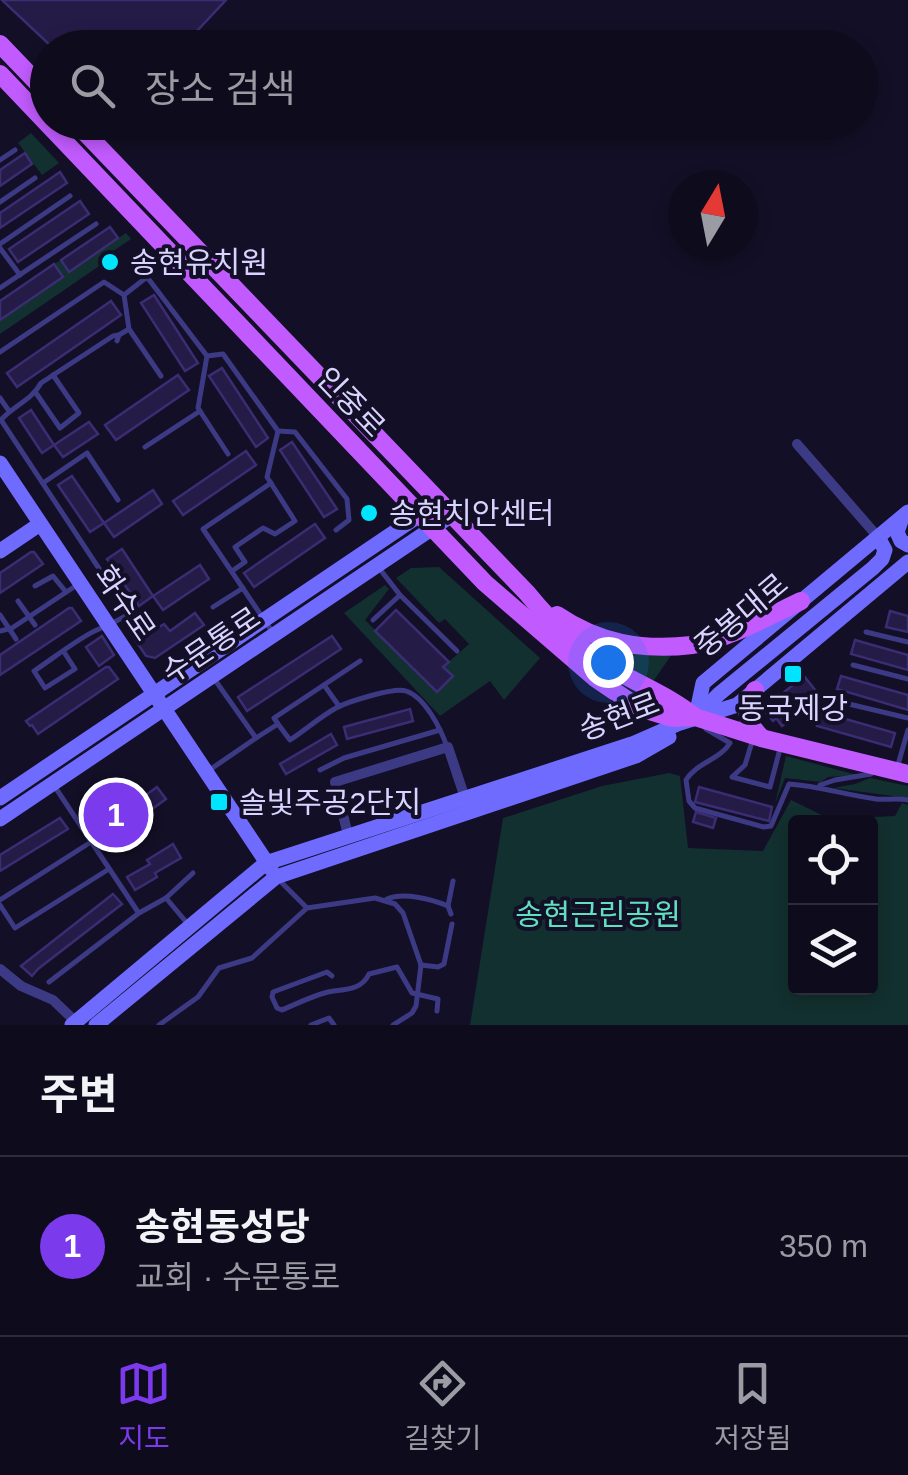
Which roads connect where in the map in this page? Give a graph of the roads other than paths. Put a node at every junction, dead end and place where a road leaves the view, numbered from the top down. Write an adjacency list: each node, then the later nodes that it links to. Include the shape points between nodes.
1 (0, 44): 3 (main road)
2 (0, 74): 4 (main road, 인중로)
3 (30, 75)
4 (30, 105)
5 (63, 140): 36 (main road, 인중로)
6 (92, 140): 34 (main road, 인중로)
7 (15, 150): 8 (lane)
8 (0, 160)
9 (36, 178): 11 (lane)
10 (70, 196): 13 (lane)
11 (0, 202)
12 (96, 224): 14 (lane)
13 (0, 246): 14 (lane)
14 (20, 275): 15 (lane)
15 (0, 288)
16 (124, 296): 17 (lane); 18 (lane, via 104,282); 19 (lane, via 148,277)
17 (128, 329): 20 (lane); 21 (lane)
18 (0, 352)
19 (207, 356): 25 (lane); 26 (lane, via 223,354)
20 (53, 375): 22 (lane); 22 (lane, via 79,414 60,428)
21 (161, 376)
22 (36, 393): 24 (lane)
23 (0, 398): 24 (lane)
24 (9, 410): 31 (lane, via 1,420)
25 (200, 411): 28 (lane); 29 (lane)
26 (278, 431): 32 (lane); 38 (lane, via 295,432 347,499 349,520)
27 (796, 444): 39 (street)
28 (145, 446)
29 (228, 454)
30 (0, 463): 37 (street, 화수로)
31 (43, 483): 33 (lane, via 87,453); 59 (lane, via 129,614)
32 (271, 483): 44 (lane, via 204,528); 44 (lane, via 295,521 275,534 263,528 235,547 245,562)
33 (118, 500)
34 (446, 508): 36 (street, 수문통로); 49 (main road, 인중로)
35 (906, 514): 39 (street, 중봉대로); 40 (street, via 897,532)
36 (426, 521): 42 (street, 수문통로); 56 (street, 수문통로); 79 (main road, 인중로, via 499,596 595,678 639,708)
37 (40, 524): 41 (street); 46 (street, 화수로)
38 (336, 530)
39 (878, 537): 48 (street, via 882,559); 52 (street, 중봉대로)
40 (908, 545)
41 (0, 551)
42 (377, 566): 50 (lane); 63 (street, 수문통로)
43 (904, 566): 48 (street); 73 (street)
44 (232, 571): 47 (lane)
45 (35, 586): 46 (lane, via 53,576)
46 (73, 588): 55 (lane); 59 (street, 화수로)
47 (242, 588): 53 (lane); 56 (lane)
48 (848, 588): 79 (street)
49 (527, 594): 52 (main road, via 582,631 650,646 694,644); 79 (main road, 인중로, via 578,645 679,703)
50 (400, 595): 57 (lane); 66 (lane)
51 (18, 601): 55 (lane)
52 (801, 601): 79 (street, 중봉대로, via 703,683)
53 (213, 607)
54 (0, 615): 60 (lane)
55 (29, 617): 58 (lane); 60 (lane)
56 (264, 620): 63 (lane); 74 (street, 수문통로)
57 (373, 620)
58 (35, 625)
59 (108, 627): 67 (lane); 74 (street, 화수로)
60 (8, 628): 61 (lane); 64 (lane)
61 (0, 632)
62 (866, 632): 65 (lane)
63 (274, 635): 70 (street, 수문통로)
64 (16, 638)
65 (908, 642)
66 (457, 651)
67 (64, 652): 67 (lane, via 75,669 45,688 34,672)
68 (360, 661): 72 (lane)
69 (853, 665): 71 (lane)
70 (212, 677): 77 (street, 수문통로); 84 (lane)
71 (908, 679)
72 (324, 685): 76 (lane); 80 (lane, via 274,718)
73 (755, 690): 79 (street); 83 (main road, via 747,713)
74 (153, 695): 77 (street, 화수로); 93 (street, 수문통로)
75 (832, 700): 78 (lane)
76 (339, 706): 80 (lane, via 290,740); 81 (lane, via 401,689)
77 (163, 710): 90 (street, 화수로); 91 (street, 수문통로)
78 (908, 718)
79 (695, 720): 83 (main road, 인중로); 92 (lane, via 730,743 686,780 695,808 771,826 789,784); 94 (street, 송현로); 100 (street, 송현로, via 636,756)
80 (278, 724): 84 (lane)
81 (442, 729): 86 (lane); 88 (lane)
82 (908, 730): 89 (lane)
83 (758, 737): 85 (main road, 인중로); 85 (lane, via 732,777 770,787)
84 (256, 738): 90 (lane)
85 (782, 742): 87 (main road, 인중로)
86 (448, 747): 94 (street); 97 (street, via 335,782)
87 (874, 766): 89 (main road, 인중로); 92 (lane, via 871,774)
88 (320, 770)
89 (902, 772)
90 (206, 773): 100 (street, 화수로)
91 (53, 784): 96 (street, 수문통로); 98 (lane)
92 (818, 786): 95 (lane)
93 (0, 798)
94 (464, 798): 97 (street, 송현로)
95 (908, 800)
96 (0, 819)
97 (348, 835): 100 (street, 송현로)
98 (91, 842): 99 (lane); 105 (lane)
99 (109, 868): 105 (lane, via 15,928); 107 (lane)
100 (271, 870): 106 (lane); 109 (street, 송현로); 117 (street, 송현로)
101 (193, 874): 103 (lane)
102 (453, 881): 104 (lane, via 450,910 399,895)
103 (166, 898): 107 (lane); 109 (lane)
104 (386, 900): 106 (lane); 110 (lane, via 403,913)
105 (0, 903)
106 (306, 908): 118 (lane, via 252,958 219,968 198,997)
107 (139, 913): 113 (lane)
108 (452, 924): 110 (lane, via 444,964)
109 (190, 927): 116 (street, 송현로)
110 (421, 964): 114 (lane)
111 (0, 969): 116 (street, via 52,1000)
112 (332, 976): 114 (lane, via 327,972 273,992 277,1008 340,992 394,966)
113 (49, 982)
114 (417, 994): 115 (lane, via 438,999); 121 (lane, via 412,1013)
115 (437, 1011)
116 (74, 1023)
117 (96, 1025)
118 (159, 1025)
119 (311, 1025): 120 (lane, via 329,1018)
120 (334, 1025)
121 (393, 1025)

